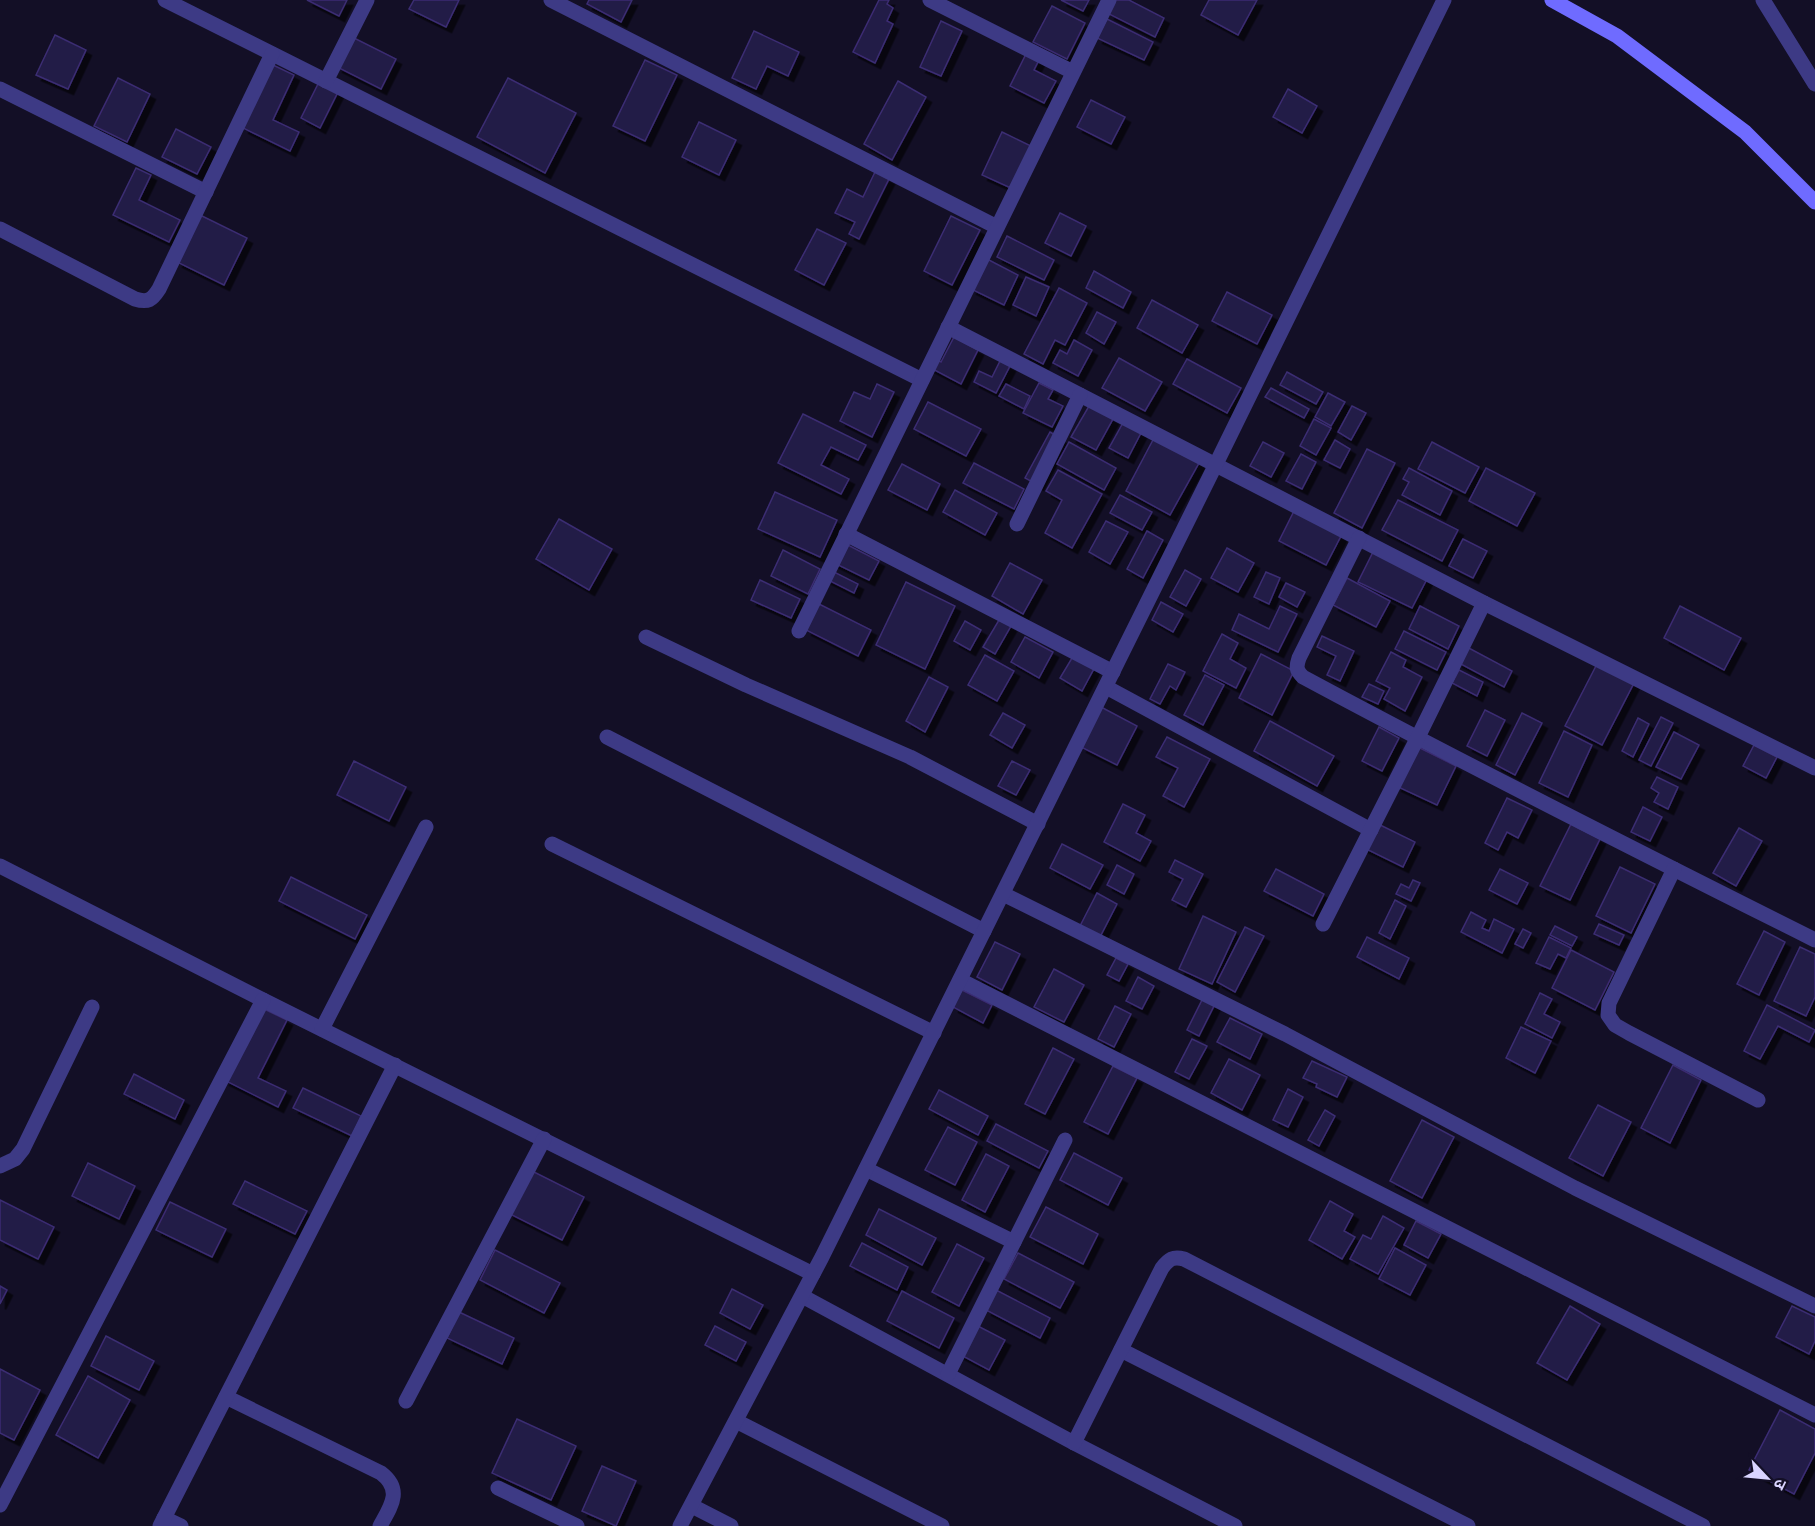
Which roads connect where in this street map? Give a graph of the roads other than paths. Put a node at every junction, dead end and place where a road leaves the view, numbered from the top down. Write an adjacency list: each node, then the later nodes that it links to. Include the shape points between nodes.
1 (165, 0): 9 (street)
2 (367, 0): 11 (street)
3 (551, 0): 16 (street)
4 (930, 0): 10 (street)
5 (1109, 0): 10 (street)
6 (1444, 0): 21 (street)
7 (1552, 0): 15 (street, via 1617,36 1745,132)
8 (1763, 0): 12 (street)
9 (272, 54): 11 (street); 14 (street)
10 (1073, 72): 16 (street)
11 (326, 81): 19 (street)
12 (1815, 84)
13 (0, 89): 14 (street)
14 (206, 192): 17 (street, via 159,289 145,302)
15 (1815, 202)
16 (997, 227): 18 (street)
17 (0, 229)
18 (948, 327): 19 (street); 20 (street)
19 (922, 380): 23 (street)
20 (1080, 394): 21 (street); 22 (street)
21 (1216, 464): 24 (street); 28 (street)
22 (1017, 524)
23 (846, 534): 26 (street); 28 (street)
24 (1359, 538): 25 (street); 31 (street, via 1296,666 1303,677)
25 (1484, 603): 31 (street); 32 (street)
26 (799, 631)
27 (646, 637): 33 (street, via 910,758)
28 (1113, 672): 29 (street)
29 (1106, 687): 33 (street); 35 (street)
30 (607, 737): 41 (street)
31 (1417, 739): 35 (street); 38 (street)
32 (1815, 768)
33 (1038, 824): 39 (street)
34 (426, 827): 46 (street)
35 (1371, 830): 40 (street)
36 (552, 844): 47 (street)
37 (0, 866): 44 (street)
38 (1674, 869): 42 (street); 49 (street, via 1609,1004 1608,1016 1629,1033)
39 (1003, 894): 41 (street); 57 (street, via 1275,1029 1575,1188)
40 (1323, 924)
41 (984, 931): 43 (street)
42 (1815, 940)
43 (960, 980): 47 (street); 62 (street)
44 (263, 1000): 46 (street); 66 (street)
45 (92, 1007): 52 (street, via 23,1149 15,1160)
46 (322, 1029): 48 (street)
47 (934, 1033): 53 (street)
48 (395, 1065): 50 (street); 60 (street)
49 (1758, 1101)
50 (544, 1139): 55 (street); 61 (street)
51 (1065, 1140): 54 (street)
52 (0, 1166)
53 (866, 1169): 54 (street); 55 (street)
54 (1014, 1242): 59 (street)
55 (813, 1274): 56 (street)
56 (802, 1296): 59 (street); 63 (street)
57 (1815, 1306)
58 (1122, 1350): 64 (street); 68 (street, via 1162,1268 1175,1257 1184,1259); 77 (street)
59 (948, 1374): 64 (street)
60 (226, 1397): 69 (street); 71 (street, via 381,1473 394,1490 393,1503)
61 (406, 1401)
62 (1815, 1415)
63 (736, 1422): 67 (street); 75 (street)
64 (1074, 1443): 76 (street)
65 (498, 1488): 72 (street)
66 (0, 1505)
67 (692, 1506): 73 (street); 74 (street)
68 (1676, 1520): 78 (street)
69 (162, 1522): 70 (street)
70 (181, 1526)
71 (381, 1526)
72 (577, 1526)
73 (680, 1526)
74 (731, 1526)
75 (942, 1526)
76 (1235, 1526)
77 (1468, 1526)
78 (1703, 1526)

